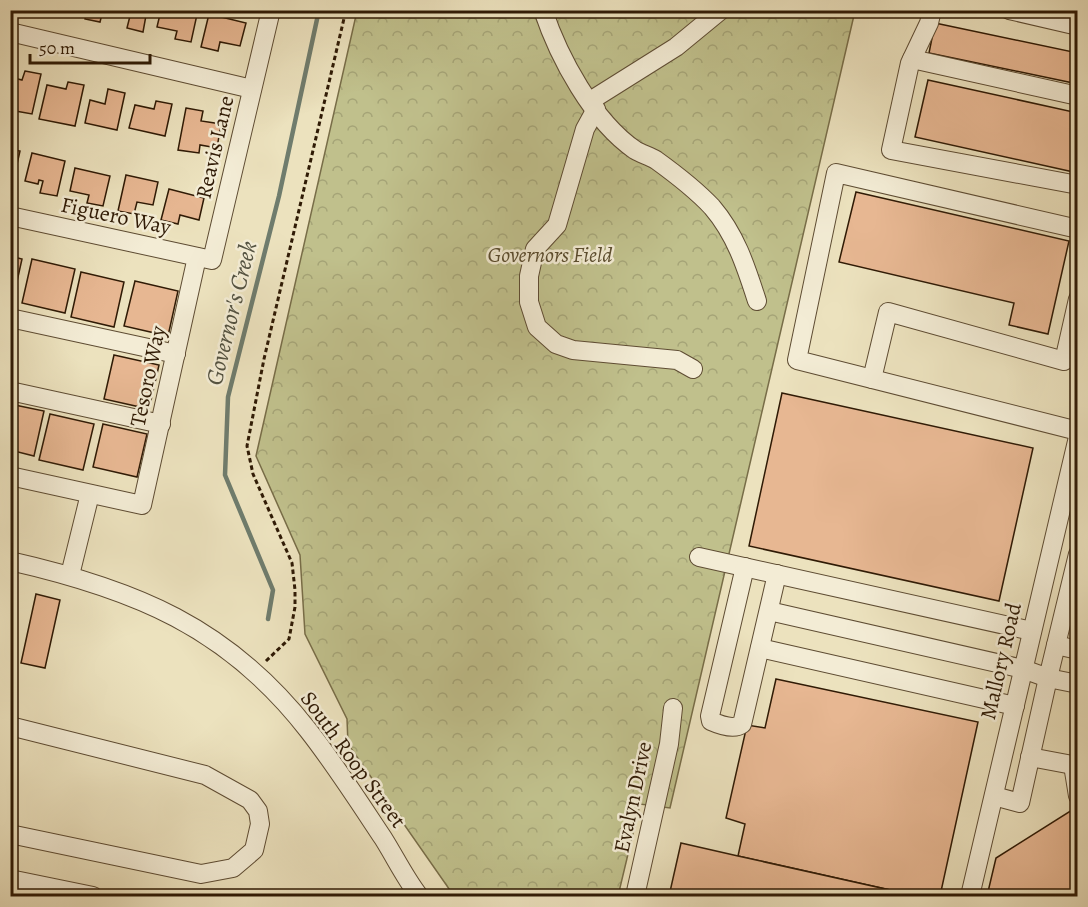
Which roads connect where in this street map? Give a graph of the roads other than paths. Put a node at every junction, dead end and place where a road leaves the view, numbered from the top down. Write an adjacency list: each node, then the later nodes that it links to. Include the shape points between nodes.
1 (271, 10): 9 (street, Reavis Lane)
2 (543, 10): 11 (street, via 578,86)
3 (721, 10): 11 (street)
4 (932, 10): 8 (street)
5 (1009, 10): 6 (street)
6 (1077, 26)
7 (10, 32): 9 (street)
8 (912, 59): 10 (street); 12 (street, via 891,150)
9 (252, 89): 15 (street, Reavis Lane)
10 (1077, 96)
11 (593, 105): 17 (street, via 635,149 655,160 711,207 740,249); 21 (street, via 557,225 535,249 529,302 537,327 556,344 573,350 677,360)
12 (1077, 185)
13 (10, 216): 15 (street, Figuero Way)
14 (1077, 229): 22 (street, via 836,173 797,360)
15 (204, 259): 19 (street, Tesoro Way)
16 (1077, 299): 20 (street)
17 (757, 301)
18 (10, 318): 19 (street)
19 (176, 354): 24 (street, Tesoro Way)
20 (1071, 363): 22 (street, via 888,312)
21 (693, 369)
22 (872, 379): 25 (street)
23 (10, 391): 24 (street)
24 (160, 424): 28 (street, Tesoro Way, via 142,505)
25 (1077, 431)
26 (1077, 437): 36 (street, Mallory Road)
27 (10, 476): 28 (street)
28 (90, 494): 34 (street)
29 (1077, 554): 37 (street)
30 (699, 556): 32 (street)
31 (10, 561): 34 (street, South Roop Street)
32 (746, 567): 33 (street); 38 (street, via 711,721 735,727 742,724)
33 (777, 574): 35 (street); 36 (street)
34 (70, 575): 52 (street, South Roop Street, via 134,596 193,626 260,677 310,732 382,838)
35 (769, 611): 38 (street); 40 (street)
36 (1032, 631): 40 (street, Mallory Road)
37 (1056, 645): 39 (street); 41 (street)
38 (760, 648): 43 (street)
39 (1077, 650)
40 (1023, 669): 41 (street); 43 (street, Mallory Road)
41 (1048, 678): 42 (street); 46 (street)
42 (1077, 684)
43 (1015, 706): 48 (street, Mallory Road)
44 (673, 708): 54 (street, Evalyn Drive, via 669,744)
45 (10, 726): 50 (street, via 205,775 250,800 258,811 260,824 254,850 233,868 201,874)
46 (1030, 757): 47 (street); 48 (street, via 1020,803)
47 (1075, 765): 49 (street)
48 (993, 796): 55 (street, Mallory Road)
49 (1077, 796)
50 (10, 834)
51 (10, 879): 53 (street)
52 (414, 895)
53 (93, 897)
54 (634, 897)
55 (970, 897)

